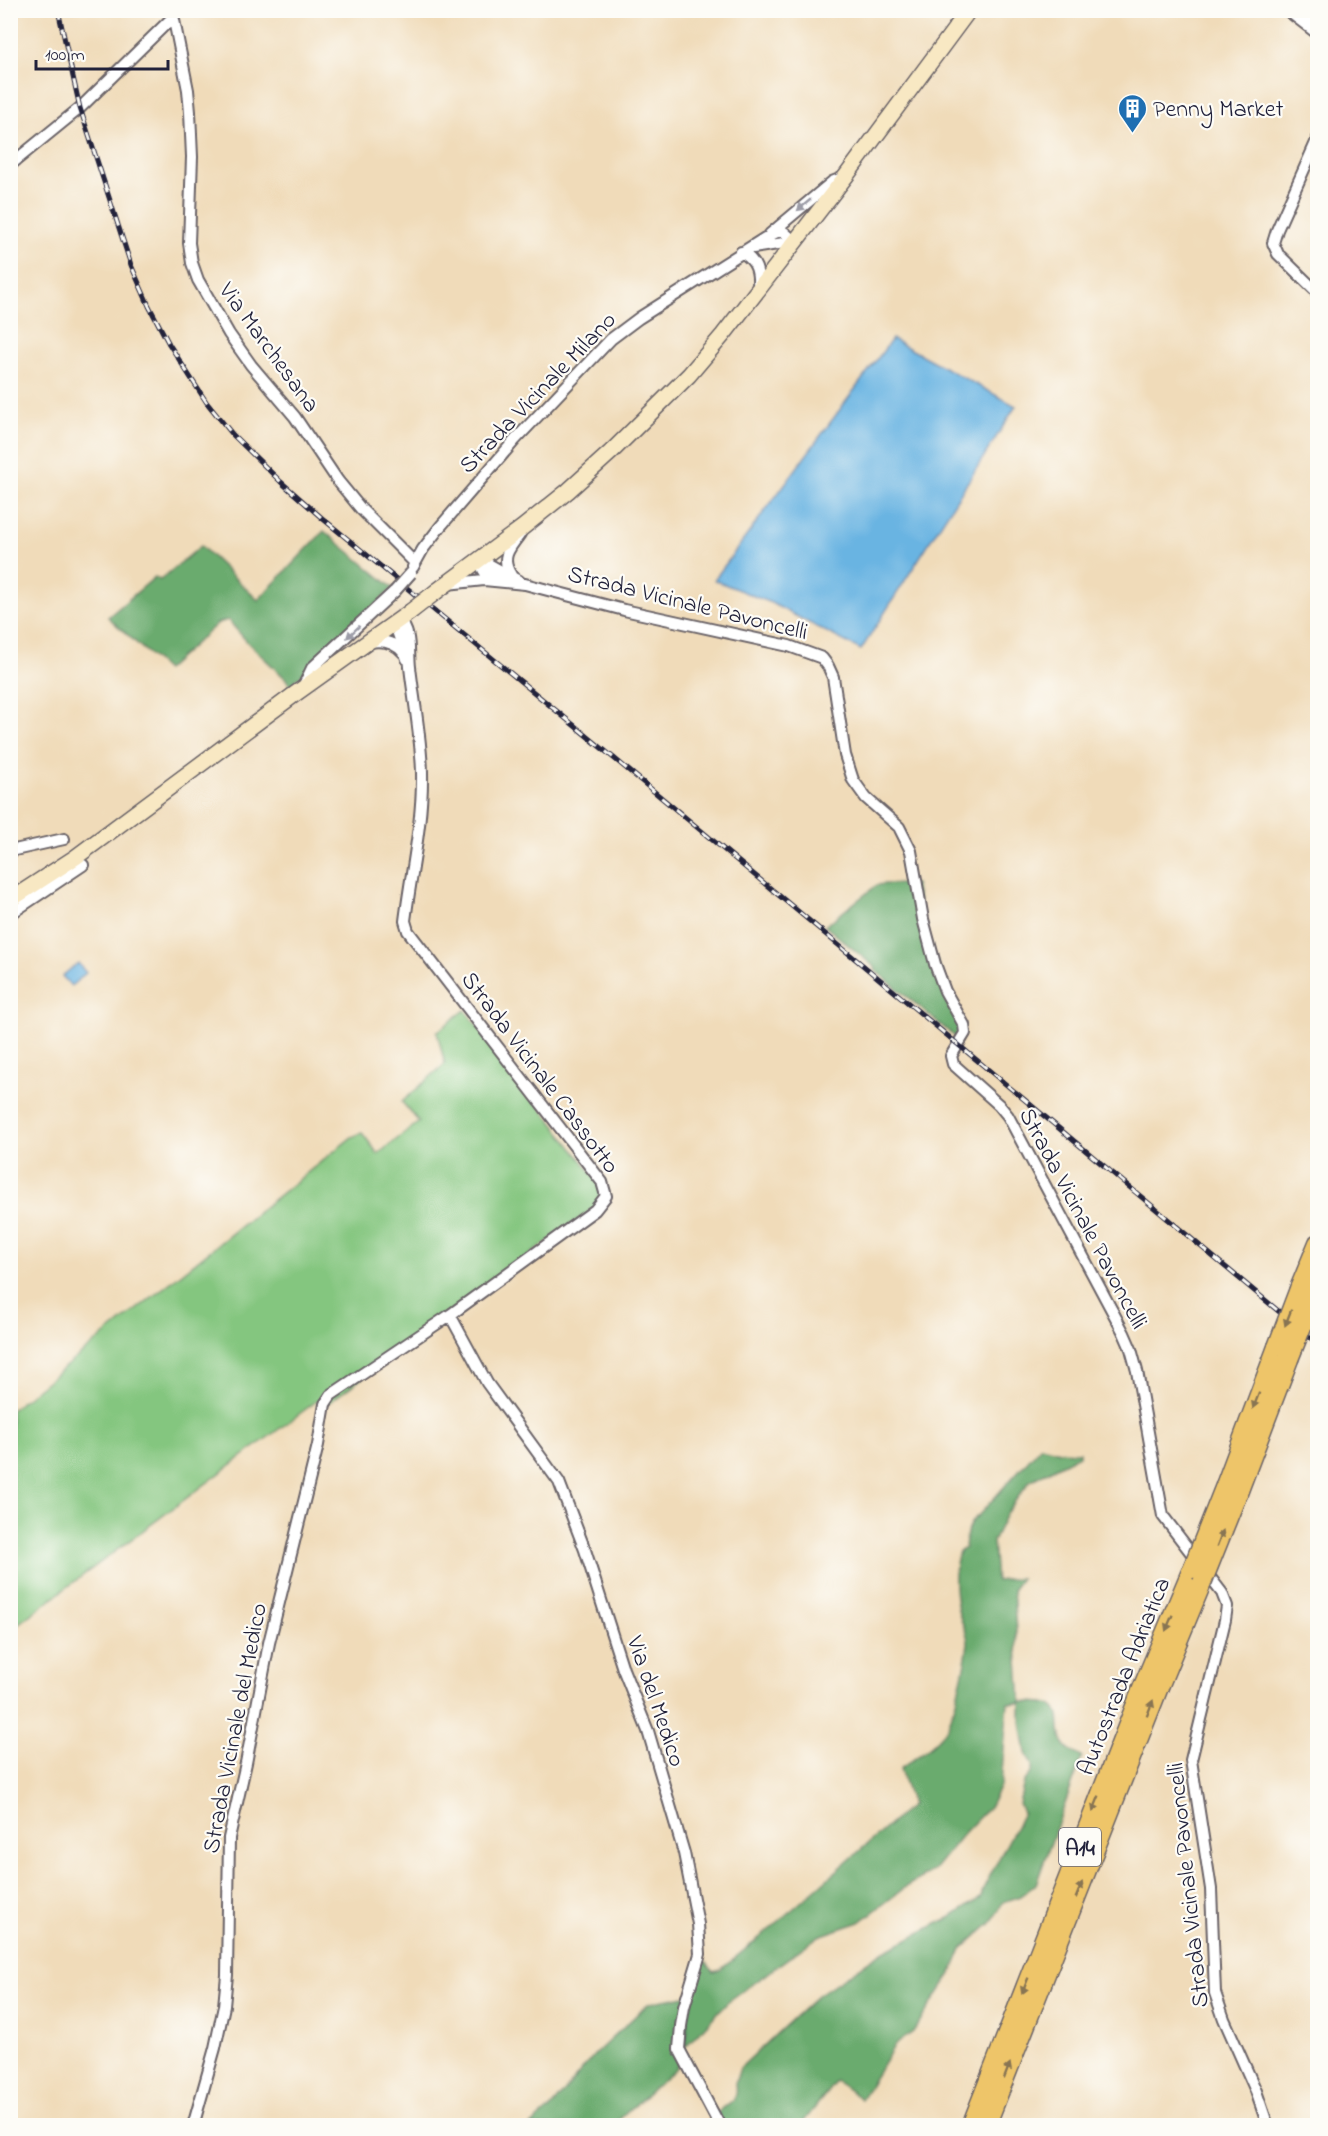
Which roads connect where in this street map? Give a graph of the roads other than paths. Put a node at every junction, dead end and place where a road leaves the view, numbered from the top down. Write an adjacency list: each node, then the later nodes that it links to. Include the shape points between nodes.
1 (969, 10): 8 (main road)
2 (1288, 11): 4 (street); 5 (street)
3 (173, 14): 7 (street, via 80,108); 16 (street, Via Marchesana, via 188,90 192,157 189,243 198,280 251,365 295,417 338,481)
4 (1317, 21)
5 (1317, 34)
6 (1317, 138): 13 (street, via 1273,243 1278,254)
7 (10, 165)
8 (846, 176): 9 (street, Strada Vicinale Milano, one-way to 9, via 832,182); 10 (main road)
9 (765, 238): 10 (street, via 784,232); 11 (street, Strada Vicinale Milano)
10 (794, 243): 11 (street, via 757,246); 12 (main road)
11 (741, 252): 12 (street, via 757,266); 16 (street, Strada Vicinale Milano, via 611,339 507,449 441,527)
12 (758, 290): 14 (main road, via 689,375 611,452)
13 (1317, 293)
14 (527, 524): 15 (main road); 17 (street, via 508,550)
15 (481, 560): 17 (street, Strada Vicinale Pavoncelli); 18 (main road)
16 (413, 568): 22 (street, Strada Vicinale Milano, one-way to 22, bridge, via 395,591 312,668)
17 (507, 578): 18 (street); 37 (street, Strada Vicinale Pavoncelli, via 624,610 789,646 822,658 833,676 845,755 853,780 866,798 899,827 911,851 935,964 964,1025 965,1033 951,1056 953,1064 1008,1116 1124,1333 1137,1371 1163,1516 1225,1599 1225,1620 1191,1760 1211,1889 1215,1993)
18 (442, 588): 19 (main road, bridge)
19 (404, 616): 20 (main road); 21 (street)
20 (366, 642): 21 (street, via 389,642); 22 (main road)
21 (407, 660): 30 (street, Strada Vicinale Cassotto, via 422,772 418,838 405,921 408,931 602,1182 606,1193 596,1210)
22 (302, 688): 26 (main road, via 76,857)
23 (64, 839): 24 (street)
24 (10, 851)
25 (83, 866): 27 (street)
26 (14, 897)
27 (10, 914)
28 (1317, 1243): 29 (highway, Autostrada Adriatica / A14)
29 (1310, 1291): 32 (highway, Autostrada Adriatica / A14, bridge)
30 (450, 1315): 31 (street, Strada Vicinale Cassotto, via 328,1398); 34 (street, Via del Medico, via 492,1391 559,1482 648,1731 684,1853 698,1924 699,1954 684,2007 680,2049)
31 (293, 1551): 33 (street, Strada Vicinale del Medico, via 269,1643 229,1838 224,2006)
32 (1197, 1576): 35 (highway, Autostrada Adriatica / A14, one-way to 35, via 1130,1719); 36 (highway, Autostrada Adriatica / A14, one-way to 32, via 1159,1687)
33 (193, 2126)
34 (720, 2126)
35 (971, 2126)
36 (986, 2126)
37 (1268, 2126)

